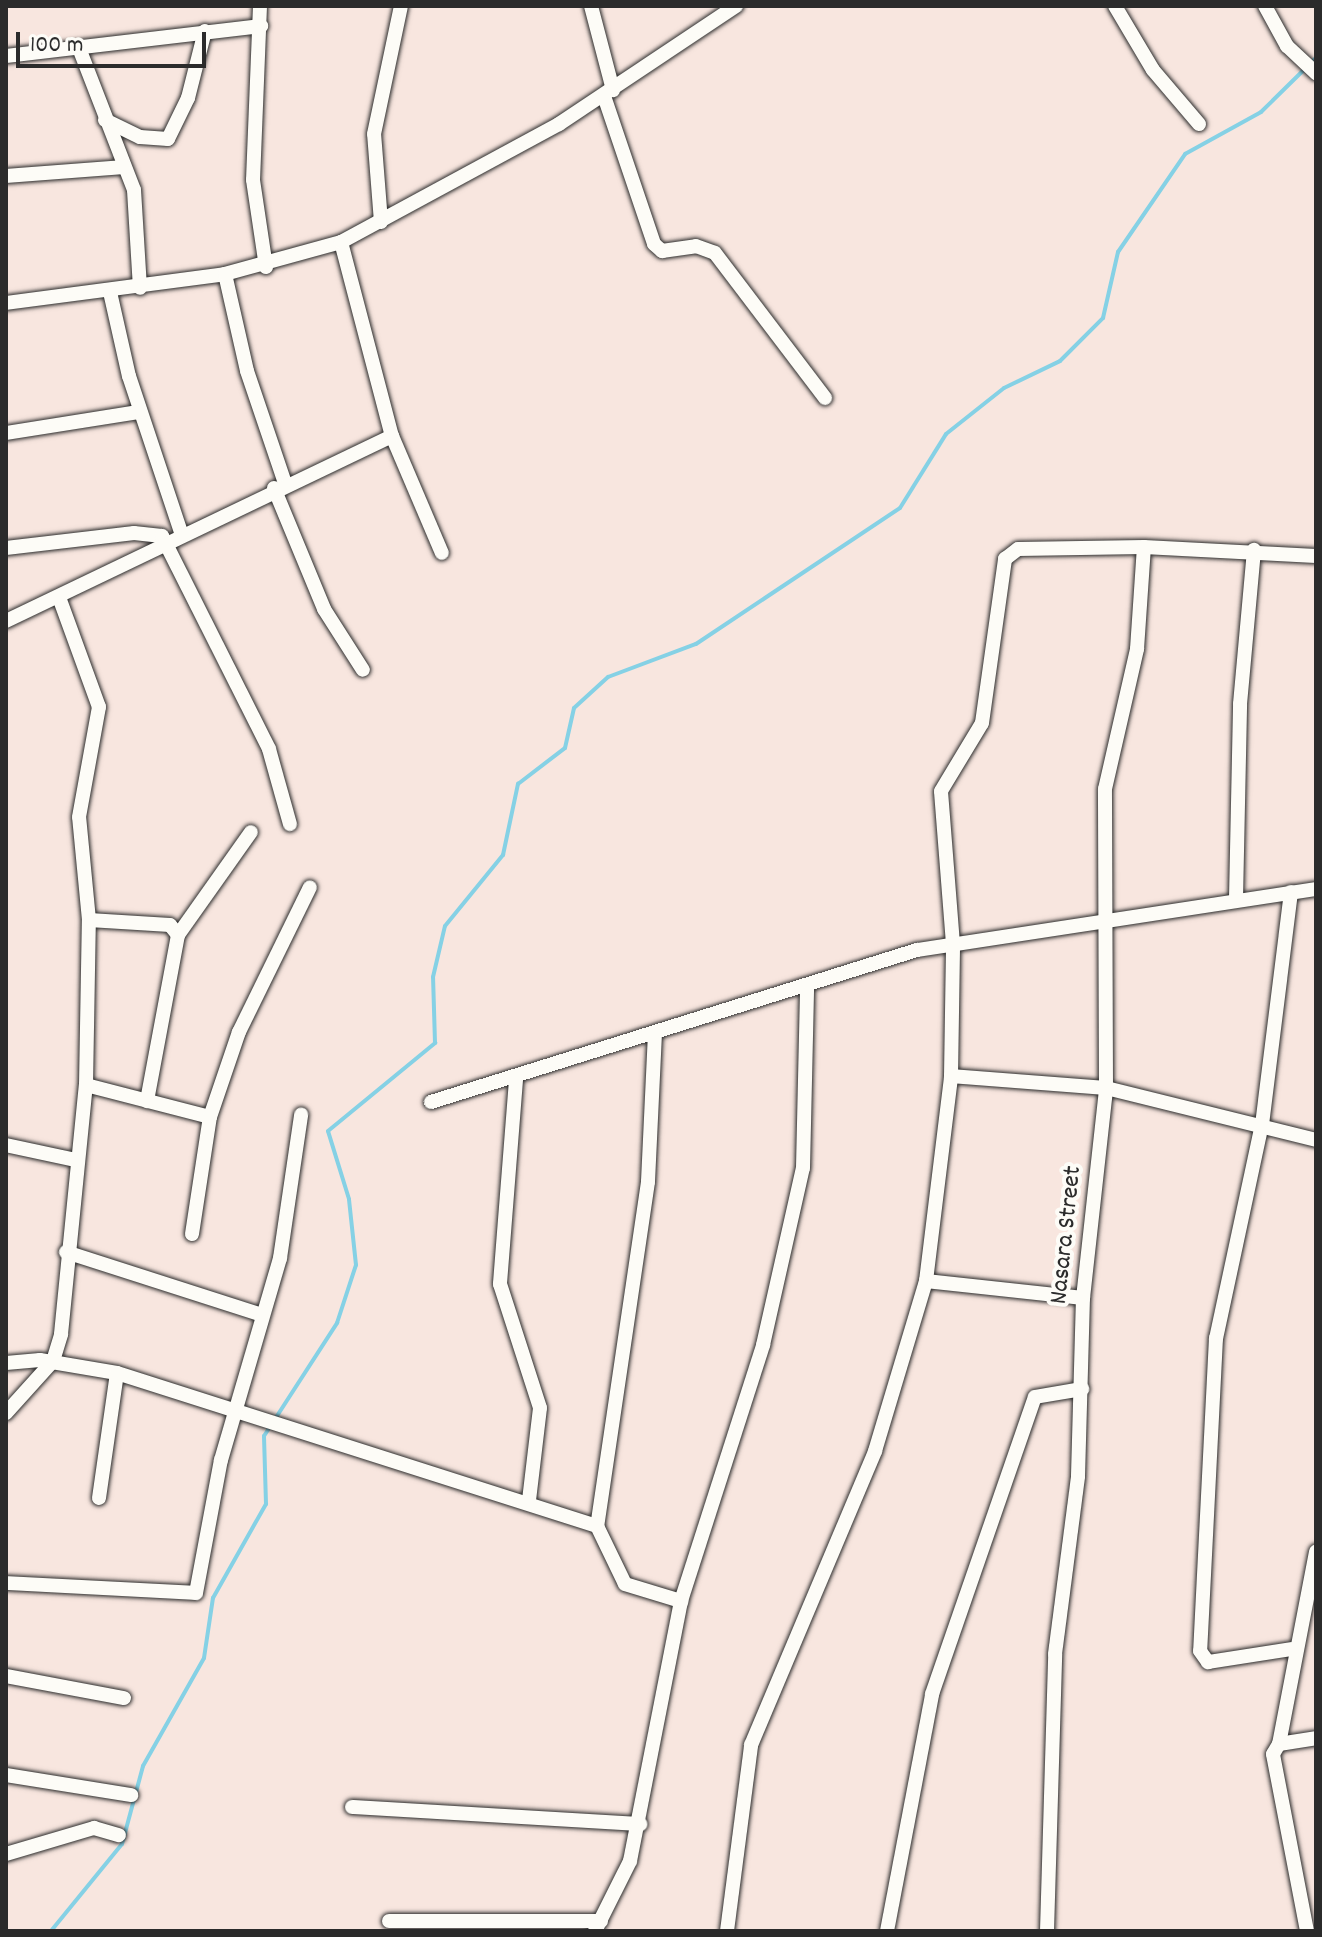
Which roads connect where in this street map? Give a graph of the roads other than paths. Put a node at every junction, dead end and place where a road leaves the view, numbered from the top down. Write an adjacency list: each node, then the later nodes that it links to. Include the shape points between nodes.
1 (260, 6): 7 (street)
2 (401, 6): 17 (street, via 374,134)
3 (591, 6): 12 (street)
4 (1115, 6): 14 (street, via 1153,70)
5 (1265, 6): 11 (street)
6 (733, 7): 12 (street)
7 (261, 26): 8 (street); 19 (street, via 253,180)
8 (205, 31): 9 (street); 13 (street, via 188,98 168,139 140,137)
9 (79, 48): 10 (street); 13 (street)
10 (6, 56)
11 (1310, 68)
12 (608, 93): 17 (street); 24 (street, via 654,244 662,251 696,246 715,253)
13 (105, 120): 15 (street)
14 (1199, 124)
15 (124, 167): 16 (street); 21 (street, via 137,206)
16 (6, 176)
17 (381, 222): 18 (street)
18 (341, 242): 19 (street); 27 (street)
19 (266, 267): 20 (street)
20 (225, 274): 21 (street); 28 (street)
21 (140, 288): 22 (street)
22 (110, 292): 23 (street); 25 (street)
23 (6, 303)
24 (825, 398)
25 (139, 412): 26 (street); 29 (street)
26 (6, 433)
27 (392, 436): 28 (street); 34 (street)
28 (280, 485): 29 (street); 38 (street, via 324,609)
29 (182, 535): 30 (street)
30 (168, 543): 32 (street, via 152,531); 36 (street); 39 (street, via 269,749)
31 (1144, 547): 33 (street); 46 (street, Nasara Street, via 1137,649 1105,789); 48 (street, via 1018,549 1005,559 982,723 941,791)
32 (6, 548)
33 (1254, 550): 35 (street); 44 (street, via 1240,704)
34 (442, 553)
35 (1316, 556)
36 (59, 597): 37 (street); 45 (street, via 99,707 79,817)
37 (6, 621)
38 (363, 670)
39 (290, 824)
40 (251, 832): 47 (street)
41 (310, 887): 58 (street, via 262,977)
42 (1316, 889): 43 (street)
43 (1291, 892): 44 (street); 59 (street)
44 (1236, 899): 46 (street)
45 (89, 920): 47 (street, via 170,925); 53 (street)
46 (1105, 924): 48 (street); 54 (street, Nasara Street)
47 (178, 935): 55 (street)
48 (953, 944): 49 (street); 51 (street)
49 (807, 986): 50 (street); 79 (street, via 803,1168 734,1453)
50 (655, 1033): 52 (street); 76 (street, via 648,1182)
51 (951, 1076): 54 (street); 65 (street)
52 (516, 1080): 56 (street); 75 (street, via 500,1284 540,1408)
53 (86, 1085): 55 (street); 62 (street)
54 (1106, 1088): 59 (street); 66 (street, Nasara Street)
55 (147, 1101): 58 (street)
56 (431, 1102)
57 (301, 1115): 67 (street, via 280,1258)
58 (210, 1117): 63 (street)
59 (1262, 1124): 60 (street); 80 (street, via 1216,1338 1200,1651 1208,1662)
60 (1316, 1140)
61 (6, 1145): 62 (street)
62 (76, 1160): 64 (street)
63 (192, 1234)
64 (66, 1252): 67 (street); 68 (street)
65 (926, 1281): 66 (street); 93 (street, via 875,1451 751,1745)
66 (1083, 1298): 71 (street, Nasara Street)
67 (262, 1315): 73 (street)
68 (53, 1361): 69 (street); 70 (street); 72 (street)
69 (6, 1363)
70 (117, 1373): 73 (street); 74 (street)
71 (1082, 1389): 94 (street, via 1035,1397 932,1694); 95 (street, Nasara Street, via 1055,1654)
72 (6, 1413)
73 (236, 1414): 75 (street); 78 (street, via 196,1593)
74 (99, 1498)
75 (529, 1500): 76 (street)
76 (597, 1526): 79 (street, via 625,1584)
77 (1316, 1552): 80 (street)
78 (6, 1583)
79 (681, 1601): 88 (street)
80 (1292, 1649): 84 (street)
81 (6, 1676): 82 (street)
82 (124, 1698)
83 (1316, 1738): 84 (street)
84 (1279, 1744): 96 (street, via 1273,1754)
85 (6, 1775): 86 (street)
86 (131, 1795)
87 (352, 1807): 88 (street)
88 (640, 1824): 92 (street)
89 (119, 1835): 90 (street, via 94,1828)
90 (6, 1854)
91 (389, 1921): 92 (street)
92 (598, 1926)
93 (727, 1931)
94 (887, 1931)
95 (1047, 1931)
96 (1307, 1931)

